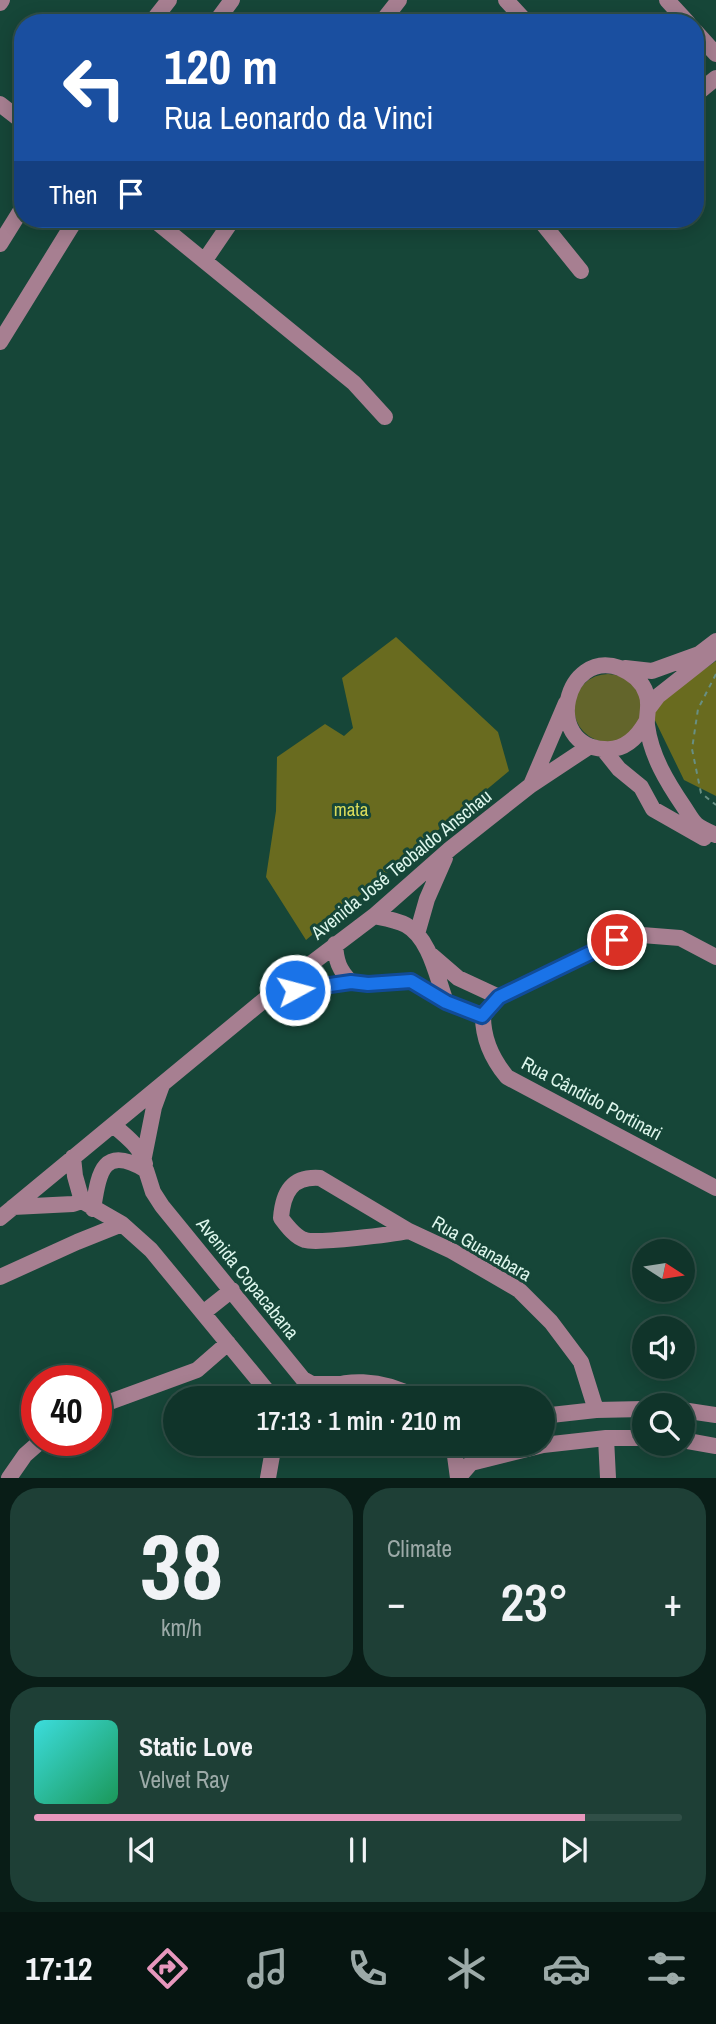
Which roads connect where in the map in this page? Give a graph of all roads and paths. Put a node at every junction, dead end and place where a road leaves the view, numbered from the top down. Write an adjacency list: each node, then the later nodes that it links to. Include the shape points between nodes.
1 (169, 0): 5 (street)
2 (400, 0): 6 (street)
3 (506, 0): 7 (street)
4 (667, 0): 8 (street)
5 (158, 14)
6 (388, 14)
7 (519, 14)
8 (680, 14)
9 (704, 41): 10 (street)
10 (716, 54)
11 (0, 104): 12 (street)
12 (14, 115)
13 (14, 221): 18 (street)
14 (70, 228): 21 (street)
15 (164, 228): 19 (street)
16 (227, 228): 19 (street)
17 (546, 228): 20 (street)
18 (0, 244)
19 (205, 260): 22 (street, via 354,383)
20 (581, 271)
21 (0, 342)
22 (385, 417)
23 (716, 641): 25 (street, via 699,654 652,671)
24 (716, 650): 28 (street, via 659,696)
25 (615, 666): 27 (street, via 587,671 577,679); 28 (street, via 640,681 647,694)
26 (716, 674): 31 (path, via 698,709 692,749 701,793)
27 (566, 703): 29 (street, via 571,728); 30 (street, Avenida José Teobaldo Anschau)
28 (648, 715): 29 (street, via 639,735 628,744); 32 (street, via 656,760 671,789 696,824)
29 (596, 748): 30 (street); 33 (street, via 641,787 653,809)
30 (531, 785): 34 (street, Avenida José Teobaldo Anschau)
31 (716, 804)
32 (716, 835)
33 (716, 845)
34 (450, 849): 35 (street, Avenida José Teobaldo Anschau); 36 (street)
35 (374, 916): 36 (street, via 407,925); 37 (street, Avenida José Teobaldo Anschau)
36 (417, 934): 38 (street)
37 (335, 944): 41 (street, via 341,972); 42 (street, Avenida José Teobaldo Anschau)
38 (427, 952): 40 (street); 43 (street, via 458,978); 44 (street)
39 (716, 957): 43 (street, via 680,938 642,935 617,940)
40 (411, 981): 41 (street); 44 (street)
41 (351, 982): 42 (street)
42 (275, 991): 46 (street, Avenida José Teobaldo Anschau)
43 (499, 997): 45 (street)
44 (446, 1002): 45 (street)
45 (482, 1016): 50 (street, Rua Cândido Portinari, via 490,1051 507,1077)
46 (163, 1083): 47 (street, Avenida José Teobaldo Anschau); 49 (street, via 154,1107)
47 (113, 1125): 48 (street, Avenida José Teobaldo Anschau); 49 (street, Avenida Copacabana, via 126,1135)
48 (73, 1157): 51 (street, via 75,1176); 52 (street, Avenida José Teobaldo Anschau)
49 (145, 1164): 51 (street, via 121,1160 107,1164 99,1172); 57 (street, Avenida Copacabana, via 162,1206)
50 (716, 1188)
51 (88, 1205): 52 (street); 54 (street)
52 (13, 1207): 53 (street, Avenida José Teobaldo Anschau)
53 (0, 1218)
54 (122, 1224): 56 (street); 58 (street, via 151,1250)
55 (409, 1231): 55 (street, Rua Guanabara, via 320,1178 305,1177 290,1186 282,1205 281,1218 305,1241); 66 (street, Rua Guanabara, via 519,1290 581,1362)
56 (0, 1277)
57 (232, 1290): 58 (street); 60 (street, Avenida Copacabana, via 303,1379 312,1384)
58 (203, 1313): 59 (street)
59 (228, 1343): 61 (street); 64 (street, via 197,1370)
60 (339, 1384): 62 (street); 63 (street, via 365,1381)
61 (263, 1386)
62 (335, 1386)
63 (391, 1386)
64 (112, 1401)
65 (632, 1409): 66 (street)
66 (596, 1410): 68 (street)
67 (695, 1412): 69 (street)
68 (555, 1415)
69 (716, 1415)
70 (606, 1438): 71 (street); 81 (street, via 543,1445 489,1458 471,1463); 82 (street)
71 (632, 1438)
72 (695, 1442): 73 (street)
73 (716, 1446)
74 (24, 1456): 78 (street)
75 (268, 1456): 79 (street)
76 (271, 1456): 80 (street)
77 (455, 1456): 81 (street)
78 (9, 1478)
79 (258, 1478)
80 (268, 1478)
81 (458, 1478)
82 (608, 1478)

